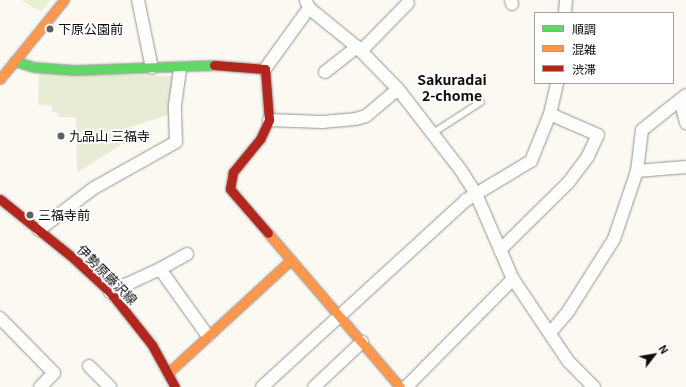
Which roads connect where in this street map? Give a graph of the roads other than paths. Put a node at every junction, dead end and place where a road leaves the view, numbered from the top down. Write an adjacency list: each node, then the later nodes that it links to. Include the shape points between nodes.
1 (64, 0): 8 (street)
2 (138, 0): 9 (street)
3 (566, 0): 6 (street)
4 (408, 3): 7 (street)
5 (307, 4): 7 (street); 11 (street)
6 (565, 12)
7 (359, 49): 12 (street); 15 (street)
8 (14, 61): 9 (street, via 34,67 75,70); 13 (street)
9 (152, 68): 10 (street)
10 (180, 68): 11 (street, via 217,64); 26 (street, via 175,105 176,142 94,188)
11 (265, 69): 19 (street)
12 (325, 72)
13 (0, 79)
14 (557, 84): 18 (street)
15 (398, 89): 19 (street, via 366,116 355,119 322,122); 21 (street)
16 (683, 98): 20 (street); 23 (street, via 642,130)
17 (481, 102): 21 (lane)
18 (550, 114): 24 (street, via 531,161); 27 (street, via 598,135 568,183)
19 (269, 120): 29 (street, via 260,139 233,172 230,189)
20 (686, 123)
21 (433, 132): 24 (street)
22 (686, 166): 23 (street)
23 (637, 171): 35 (street, via 614,239 569,310)
24 (476, 194): 27 (street); 33 (street, via 466,200)
25 (0, 199): 26 (street, 伊勢原藤沢線)
26 (39, 230): 32 (street, 伊勢原藤沢線)
27 (500, 250): 31 (street)
28 (187, 254): 30 (street)
29 (291, 260): 33 (street); 36 (street)
30 (160, 269): 32 (street); 36 (street)
31 (513, 279): 35 (street); 46 (street)
32 (110, 292): 39 (street, 伊勢原藤沢線)
33 (338, 315): 37 (street); 43 (street)
34 (0, 319): 40 (street, via 54,373)
35 (550, 333): 47 (street, via 568,361)
36 (208, 336): 39 (street)
37 (362, 342): 44 (street); 45 (street)
38 (89, 366): 41 (street)
39 (169, 372): 42 (street, 伊勢原藤沢線)
40 (40, 387)
41 (110, 387)
42 (175, 387)
43 (262, 387)
44 (314, 387)
45 (400, 387)
46 (406, 387)
47 (594, 387)

